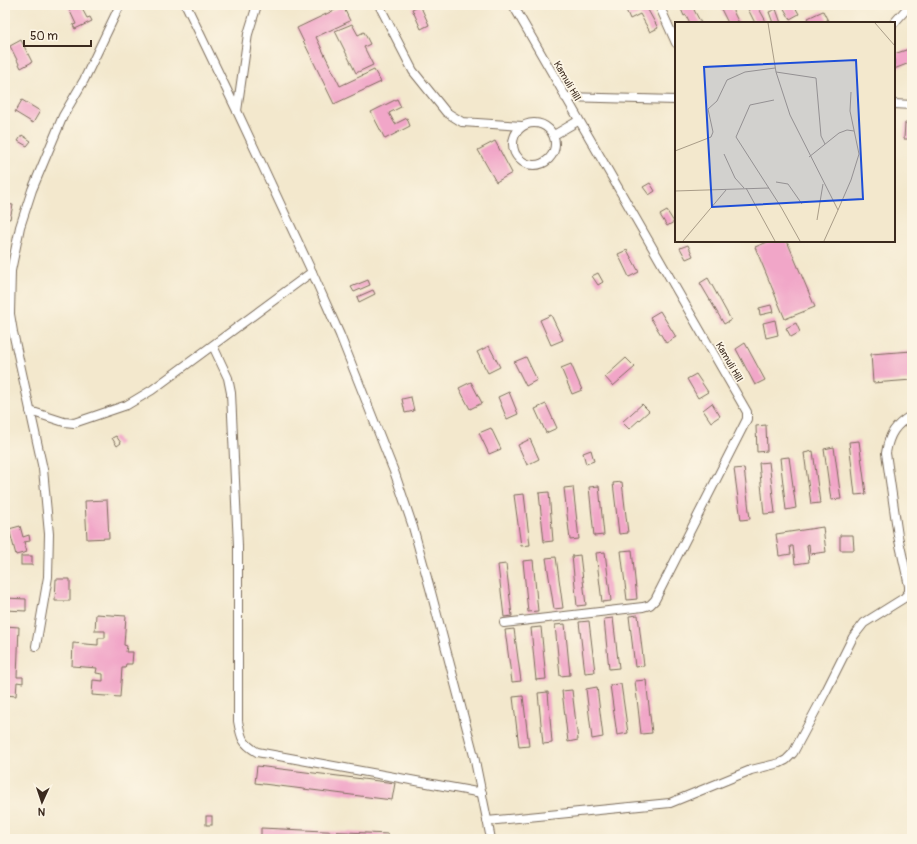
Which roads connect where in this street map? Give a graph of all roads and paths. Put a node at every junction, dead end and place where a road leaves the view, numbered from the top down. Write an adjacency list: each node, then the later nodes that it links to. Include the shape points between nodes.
1 (120, 5): 20 (street, via 84,80 63,116 32,190 20,227 11,271 10,314)
2 (186, 5): 14 (street)
3 (257, 5): 14 (street, via 248,34)
4 (379, 5): 16 (street, via 413,71 446,112 462,122)
5 (513, 5): 10 (street, Kamuli Hill)
6 (659, 5): 9 (street)
7 (910, 5): 8 (street)
8 (895, 22)
9 (675, 41)
10 (565, 97): 11 (street); 15 (street, Kamuli Hill)
11 (675, 100)
12 (895, 104): 13 (street)
13 (912, 105)
14 (237, 111): 18 (street)
15 (578, 121): 17 (street); 22 (street, Kamuli Hill, via 747,412 747,420 655,600 650,605 643,608)
16 (522, 126): 17 (street, via 532,123 543,124); 17 (street, via 515,134 513,144 515,154 526,164 541,164 549,159 554,150)
17 (554, 135)
18 (312, 272): 19 (street); 24 (street, via 370,409 413,527)
19 (213, 346): 20 (street, via 127,405 85,420 64,422); 24 (street, via 228,378 231,393 238,546 238,721 246,746 257,752)
20 (30, 411): 23 (street, via 43,469 49,534 48,577)
21 (912, 415): 25 (street, via 901,422 893,432 886,453 896,526 909,592 904,598 864,623 853,637 796,746 786,760 751,770 670,803)
22 (504, 623)
23 (36, 646)
24 (482, 793): 25 (street)
25 (487, 821): 26 (street)
26 (491, 839)

